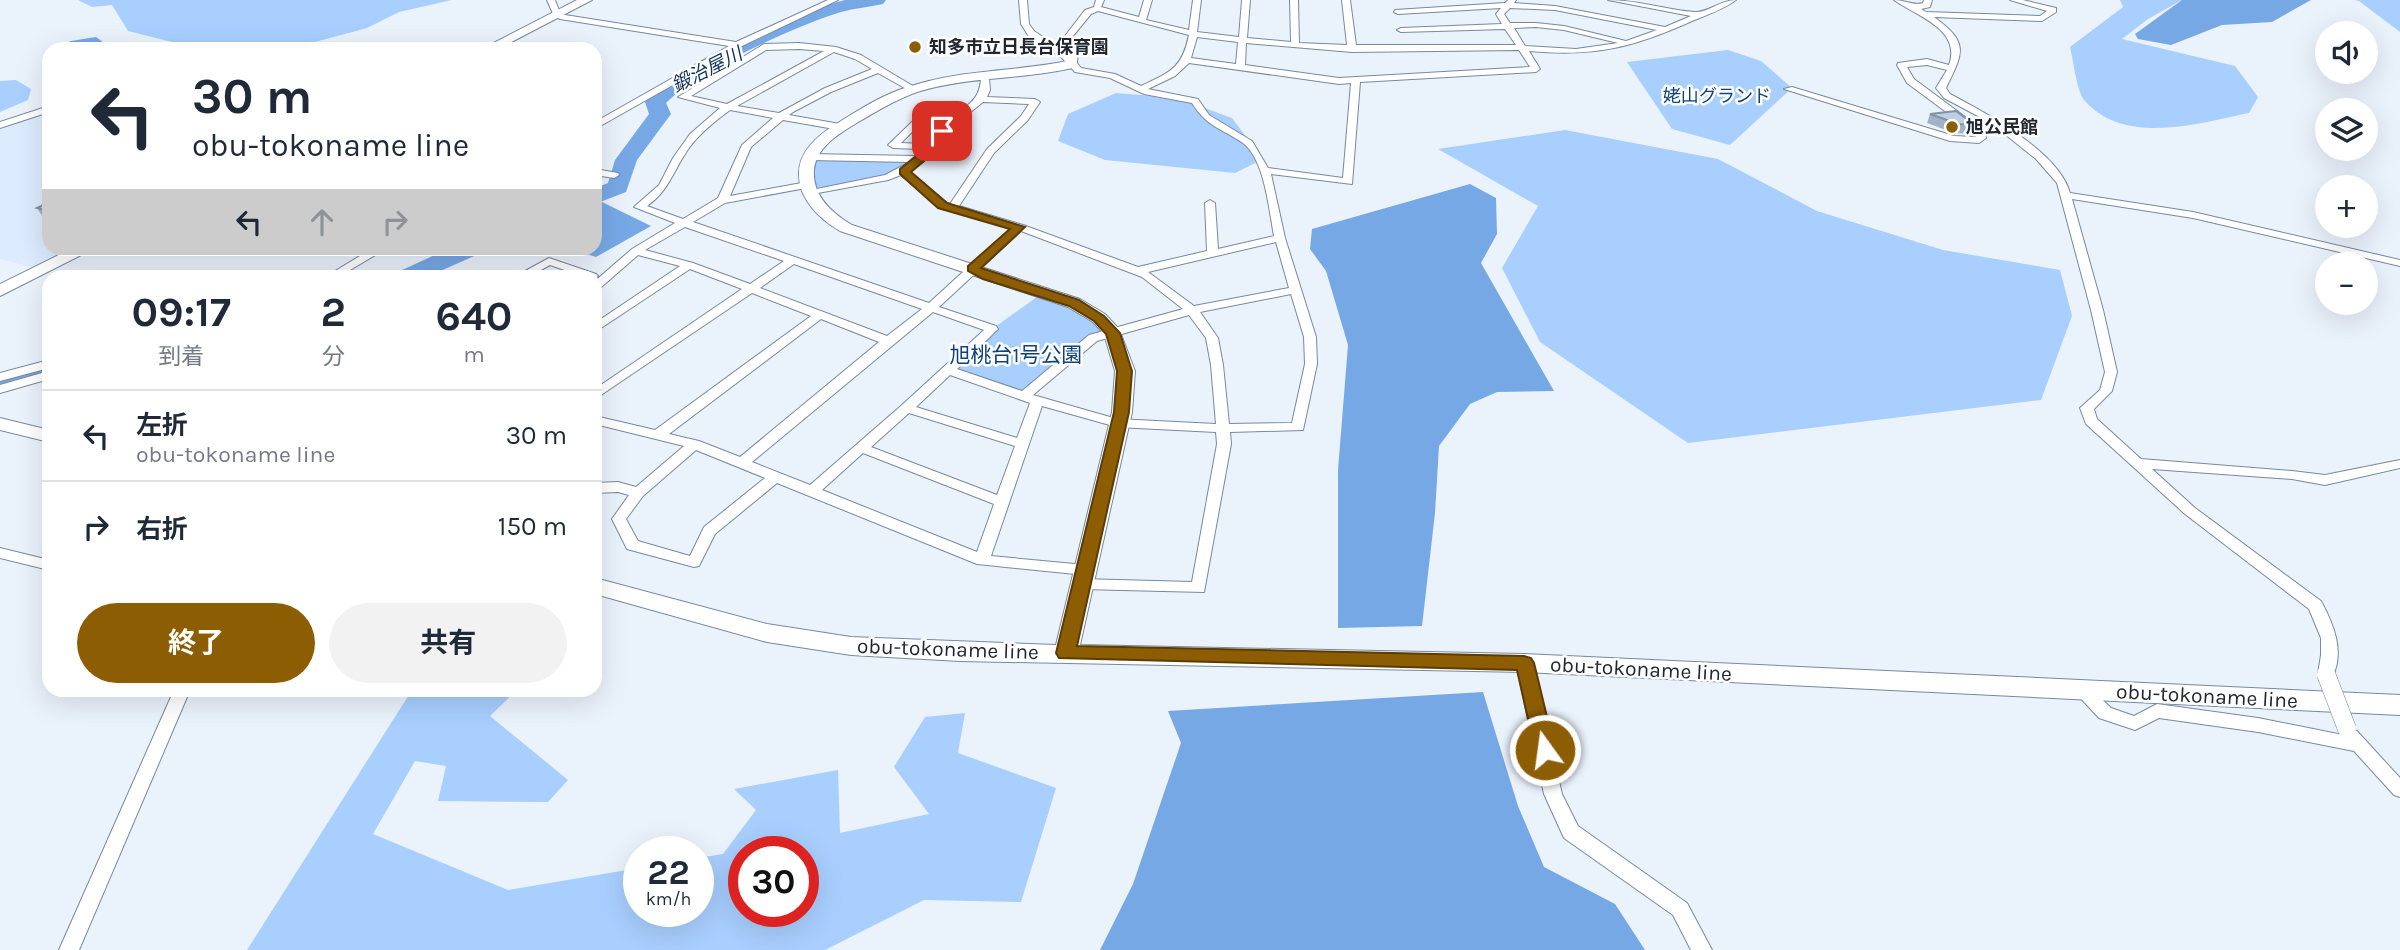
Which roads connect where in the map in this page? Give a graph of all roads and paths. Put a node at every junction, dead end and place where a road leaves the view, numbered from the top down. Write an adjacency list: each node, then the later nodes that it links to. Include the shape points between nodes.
1 (551, 0): 23 (street)
2 (586, 0): 23 (street)
3 (834, 0): 35 (street)
4 (1023, 0): 42 (street, via 1025,24 1031,33)
5 (1147, 0): 27 (street)
6 (1197, 0): 31 (street)
7 (1246, 0): 32 (street)
8 (1294, 0): 36 (street)
9 (1346, 0): 39 (street)
10 (1396, 0): 22 (street)
11 (1612, 0): 25 (street)
12 (1702, 0): 20 (street)
13 (1732, 0): 20 (street)
14 (1898, 0): 21 (street)
15 (1928, 0): 21 (street, via 1927,5)
16 (1966, 0): 26 (street, via 1964,11)
17 (2014, 0): 26 (street, via 2053,10 2042,19)
18 (1509, 3): 22 (street); 28 (street, via 1500,15); 30 (street)
19 (1099, 4): 27 (street); 42 (street, via 1069,36)
20 (1722, 4): 25 (street)
21 (1914, 8): 24 (street)
22 (1398, 12): 29 (street)
23 (557, 14): 33 (street); 35 (street)
24 (1925, 14): 26 (street); 43 (street, via 1955,47)
25 (1698, 15): 30 (street)
26 (1969, 16)
27 (1142, 20): 31 (street)
28 (1506, 26): 29 (street); 34 (street, via 1564,28); 37 (street)
29 (1401, 30): 40 (street)
30 (1667, 30): 34 (street)
31 (1193, 34): 32 (street); 41 (street)
32 (1243, 39): 36 (street); 45 (street)
33 (502, 42)
34 (1629, 43): 37 (street, via 1560,52)
35 (737, 45): 57 (street)
36 (1295, 45): 39 (street)
37 (1520, 47): 40 (street); 46 (street, via 1536,69)
38 (834, 49): 44 (street); 53 (street); 53 (street, via 764,47 683,97)
39 (1352, 49): 40 (street)
40 (1406, 50): 46 (street)
41 (1186, 60): 45 (street); 50 (street)
42 (1072, 64): 47 (street, via 1040,73); 50 (street)
43 (1951, 68): 51 (street, via 1927,62 1901,65 1910,81 1981,133 1976,141 1953,139); 68 (street, via 1941,88 1947,96 1994,121 2040,157 2062,182)
44 (880, 69): 49 (street); 56 (street, via 850,79)
45 (1240, 69): 48 (street)
46 (1416, 69): 48 (street)
47 (985, 78): 49 (street); 52 (street)
48 (1356, 81): 63 (street, via 1348,182)
49 (914, 89): 59 (street)
50 (1141, 89): 63 (street, via 1195,101 1205,117 1249,143)
51 (1789, 89)
52 (981, 99): 55 (street); 71 (street, via 1035,102 990,151)
53 (729, 107): 56 (street); 72 (street, via 695,134 664,189 639,207)
54 (42, 111): 58 (street)
55 (962, 115): 60 (street); 60 (street, via 940,110 916,123 894,145)
56 (783, 116): 59 (street); 69 (street, via 747,145)
57 (602, 122)
58 (0, 125)
59 (841, 127): 61 (street, via 820,142)
60 (929, 147): 62 (street)
61 (810, 157): 62 (street); 67 (street, via 806,167)
62 (920, 159): 64 (street)
63 (1264, 170): 74 (street)
64 (904, 172): 67 (street); 71 (street, via 943,205)
65 (602, 173): 66 (street)
66 (614, 175)
67 (809, 189): 69 (street); 82 (street, via 819,207 846,228)
68 (2066, 195): 80 (street, via 2193,215); 117 (street, via 2111,372 2106,391 2087,408 2091,421)
69 (722, 200): 72 (street)
70 (1210, 203): 76 (street)
71 (953, 208): 73 (street)
72 (687, 222): 75 (street); 79 (street)
73 (1019, 227): 82 (street); 88 (street)
74 (1280, 238): 76 (street); 91 (street)
75 (636, 251): 81 (street); 89 (street)
76 (1213, 253): 88 (street)
77 (71, 256): 84 (street)
78 (368, 256): 85 (street)
79 (793, 260): 90 (street); 93 (street)
80 (2400, 263)
81 (689, 265): 90 (street); 96 (street)
82 (972, 268): 93 (street); 97 (street, via 1074,303)
83 (42, 270): 92 (street)
84 (42, 270)
85 (344, 270)
86 (533, 270): 87 (street, via 549,261)
87 (572, 270)
88 (1137, 271): 94 (street)
89 (602, 276)
90 (749, 290): 95 (street); 104 (street)
91 (1296, 290): 94 (street); 110 (street, via 1310,337 1311,364 1298,427)
92 (0, 291)
93 (931, 308): 98 (street); 100 (street, via 992,329)
94 (1192, 310): 97 (street); 110 (street, via 1212,338)
95 (819, 315): 98 (street); 112 (street)
96 (602, 323)
97 (1113, 333): 105 (street, via 1093,338); 109 (street, via 1125,371)
98 (888, 341): 116 (street)
99 (42, 366): 101 (street)
100 (948, 370): 105 (street); 106 (street)
101 (0, 377)
102 (42, 377): 103 (street)
103 (0, 389)
104 (602, 390)
105 (1031, 398): 109 (street); 114 (street)
106 (907, 408): 114 (street); 115 (street)
107 (602, 422): 112 (street)
108 (0, 424): 111 (street)
109 (1117, 424): 110 (street); 127 (street)
110 (1223, 428): 127 (street, via 1199,588)
111 (42, 434)
112 (658, 435): 113 (street)
113 (694, 444): 116 (street); 122 (street)
114 (1022, 444): 123 (street)
115 (862, 448): 121 (street); 123 (street)
116 (742, 463): 119 (street)
117 (2135, 463): 118 (street, via 2325,480); 134 (street, bridge, via 2190,511 2315,605 2326,625 2331,652 2326,674)
118 (2400, 464)
119 (774, 478): 121 (street); 122 (street, via 709,531 694,562 632,545 619,519)
120 (602, 487): 122 (street, via 618,486)
121 (811, 492): 125 (street)
122 (638, 493)
123 (1002, 502): 125 (street)
124 (0, 553): 126 (street)
125 (982, 560): 127 (street)
126 (42, 563)
127 (1083, 577): 129 (street)
128 (602, 588): 129 (street, obu-tokoname line, via 767,633 851,646)
129 (1066, 653): 130 (street, obu-tokoname line)
130 (1524, 663): 131 (street, obu-tokoname line); 137 (street, via 1553,794 1571,832 1680,909)
131 (2081, 690): 133 (street, obu-tokoname line); 134 (street, via 2105,713 2135,723 2157,711)
132 (179, 697): 136 (street)
133 (2400, 705)
134 (2351, 737): 135 (street)
135 (2400, 790)
136 (68, 950)
137 (1702, 950)

